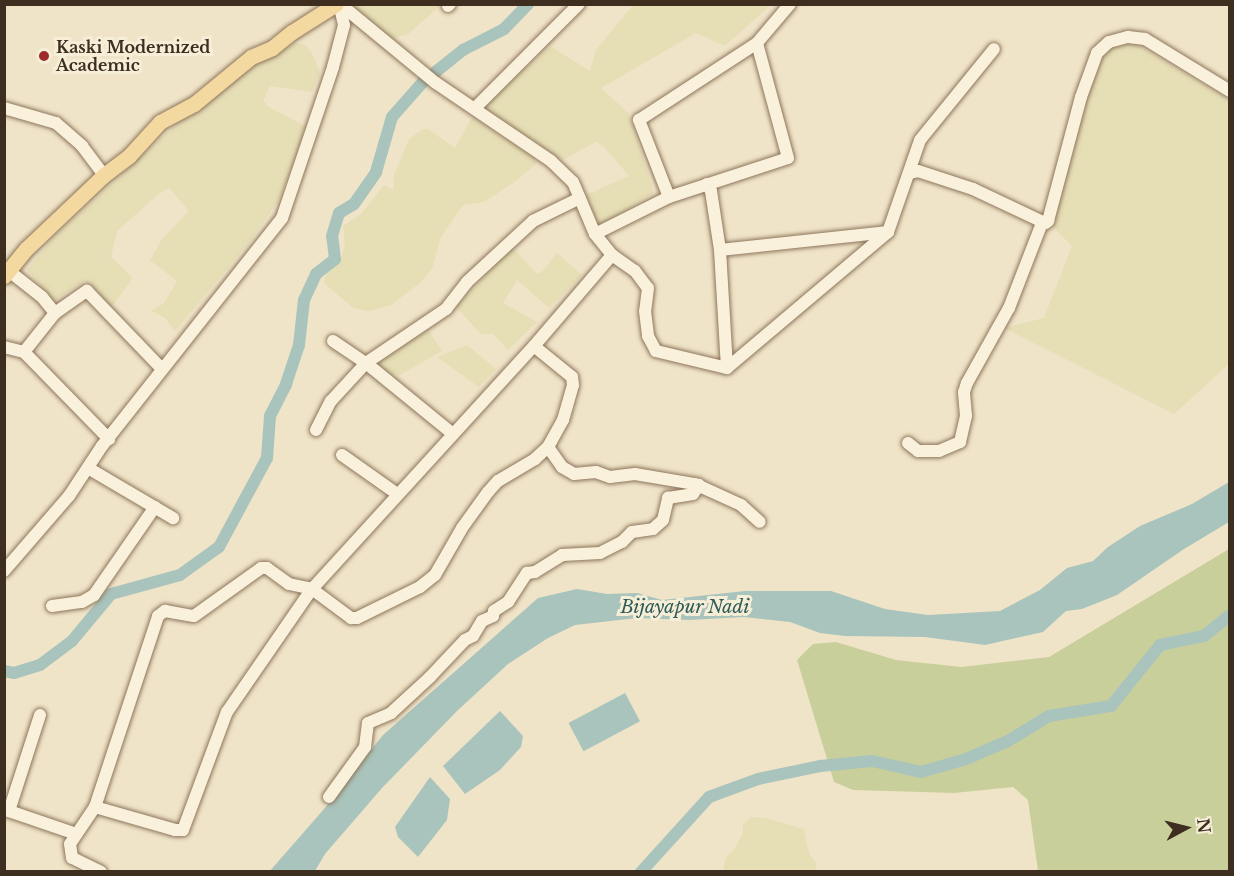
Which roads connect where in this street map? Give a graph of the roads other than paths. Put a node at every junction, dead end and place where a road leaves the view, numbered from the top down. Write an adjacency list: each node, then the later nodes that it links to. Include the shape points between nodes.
1 (338, 4): 8 (street, via 436,83); 10 (main road, via 272,48 251,57 201,100 160,122 129,156); 27 (street, via 344,25 282,218)
2 (579, 4): 8 (street)
3 (790, 4): 4 (street)
4 (757, 43): 11 (street, via 788,158); 12 (street, via 639,120)
5 (994, 49): 9 (street, via 921,140)
6 (1230, 91): 14 (street, via 1145,39 1128,37 1109,42 1097,53 1081,97 1048,221)
7 (4, 108): 10 (street, via 56,123 82,146)
8 (475, 108): 13 (street, via 551,161 573,182)
9 (910, 173): 14 (street, via 918,171 973,189); 15 (street)
10 (104, 175): 19 (main road, via 26,249)
11 (707, 184): 12 (street); 17 (street)
12 (669, 196): 16 (street)
13 (580, 198): 16 (street); 25 (street, via 533,220 467,282 446,309)
14 (1042, 223): 31 (street, via 1009,308 964,392 966,416 960,442 939,452 918,452)
15 (888, 232): 17 (street); 26 (street)
16 (595, 234): 18 (street)
17 (720, 250): 26 (street)
18 (612, 255): 22 (street); 26 (street, via 635,271 648,288 648,336 656,351)
19 (7, 274): 20 (street, via 42,297)
20 (55, 313): 24 (street); 27 (street, via 87,291)
21 (333, 341): 25 (street)
22 (534, 346): 29 (street); 32 (street, via 573,381 563,420)
23 (4, 347): 24 (street)
24 (24, 352): 30 (street)
25 (366, 363): 28 (street, via 331,401); 29 (street)
26 (727, 368)
27 (162, 369): 30 (street)
28 (316, 430)
29 (453, 434): 36 (street)
30 (109, 439): 34 (street)
31 (908, 443)
32 (548, 447): 35 (street, via 562,467 574,474 640,475); 41 (street, via 536,459 498,481 462,528 435,575 420,587 357,618 351,618)
33 (342, 455): 36 (street)
34 (88, 468): 37 (street); 40 (street, via 43,528)
35 (699, 485): 39 (street, via 741,505); 44 (street, via 693,494 668,498 663,520 652,529 632,532 600,553 562,555 527,573 508,602 482,621 430,678 391,713 368,723 365,747)
36 (397, 494): 41 (street)
37 (155, 507): 38 (street); 42 (street, via 94,595 82,602)
38 (173, 518)
39 (760, 522)
40 (4, 571)
41 (312, 589): 45 (street, via 227,712 183,830); 45 (street, via 289,584 261,568 194,616 162,613)
42 (52, 606)
43 (40, 715): 46 (street, via 9,811)
44 (329, 797)
45 (95, 807): 46 (street)
46 (76, 834): 47 (street, via 70,844 72,858)
47 (101, 872)

